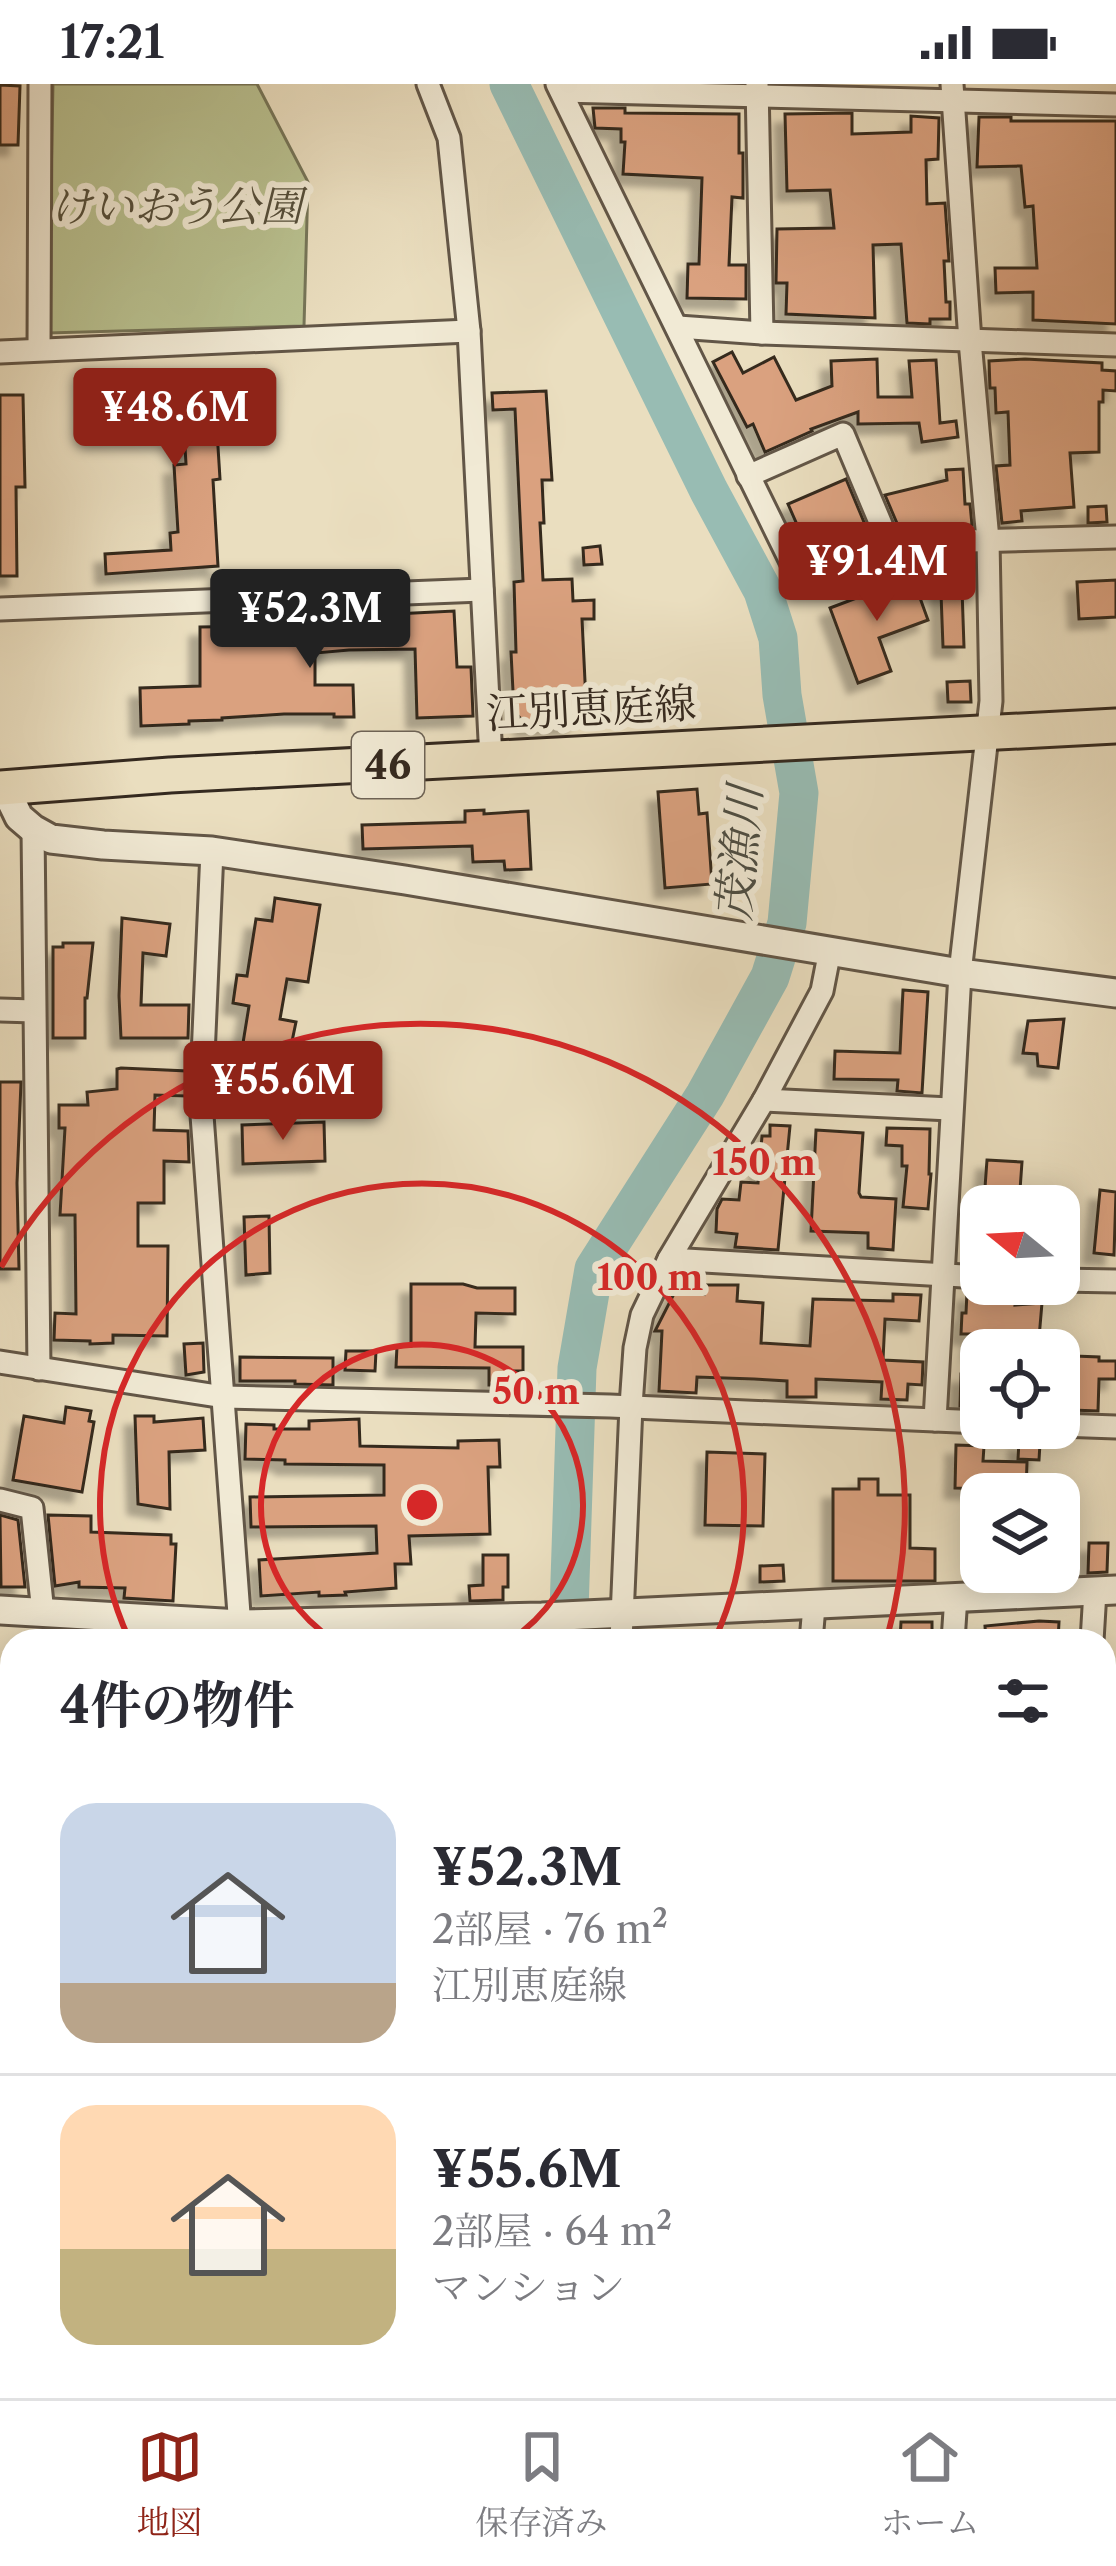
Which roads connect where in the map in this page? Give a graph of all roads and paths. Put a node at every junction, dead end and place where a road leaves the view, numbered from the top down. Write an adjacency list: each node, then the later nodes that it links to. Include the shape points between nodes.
1 (40, 84): 12 (street)
2 (428, 84): 8 (street, via 449,138)
3 (559, 88): 4 (street); 7 (street)
4 (757, 89): 5 (street); 9 (street)
5 (953, 93): 6 (street); 10 (street)
6 (1116, 105)
7 (678, 327): 9 (street); 14 (street)
8 (469, 331): 12 (street); 18 (street)
9 (763, 333): 10 (street)
10 (970, 341): 11 (street); 16 (street)
11 (1116, 345)
12 (40, 349): 13 (street)
13 (0, 352)
14 (748, 476): 17 (street, via 798,576 812,585 827,586); 17 (street, via 843,434)
15 (1116, 537): 16 (street)
16 (988, 541): 17 (street); 21 (street)
17 (892, 553)
18 (482, 590): 19 (street); 22 (street)
19 (0, 609)
20 (1116, 726): 21 (main road, 江別恵庭線 / 46)
21 (988, 732): 22 (main road, 江別恵庭線 / 46); 27 (street)
22 (491, 759): 23 (main road, 江別恵庭線 / 46)
23 (3, 788): 24 (street)
24 (33, 829): 25 (street, via 72,842); 30 (street)
25 (212, 851): 26 (street); 40 (street, via 201,1102)
26 (819, 949): 27 (street); 31 (street, via 822,992)
27 (959, 973): 28 (street); 32 (street)
28 (1116, 993)
29 (0, 1010): 30 (street)
30 (34, 1011): 39 (street)
31 (764, 1100): 32 (street); 33 (street)
32 (950, 1108): 34 (street)
33 (669, 1259): 34 (street); 41 (street, via 642,1316)
34 (944, 1276): 35 (street); 42 (street)
35 (960, 1276)
36 (1080, 1280): 37 (street)
37 (1116, 1281)
38 (0, 1362): 39 (street)
39 (39, 1369): 40 (street)
40 (224, 1396): 41 (street); 54 (street)
41 (620, 1406): 42 (street); 52 (street)
42 (935, 1420): 43 (street)
43 (960, 1421)
44 (1080, 1426): 45 (street)
45 (1116, 1427)
46 (0, 1500): 51 (street, via 32,1508)
47 (1106, 1590): 48 (street); 59 (street)
48 (956, 1596): 49 (street); 58 (street)
49 (814, 1606): 52 (street); 57 (street)
50 (0, 1610): 51 (street)
51 (43, 1613): 53 (street)
52 (608, 1613): 55 (street); 56 (street)
53 (201, 1629)
54 (241, 1629)
55 (321, 1629)
56 (615, 1629)
57 (812, 1629)
58 (954, 1629)
59 (1095, 1629)

